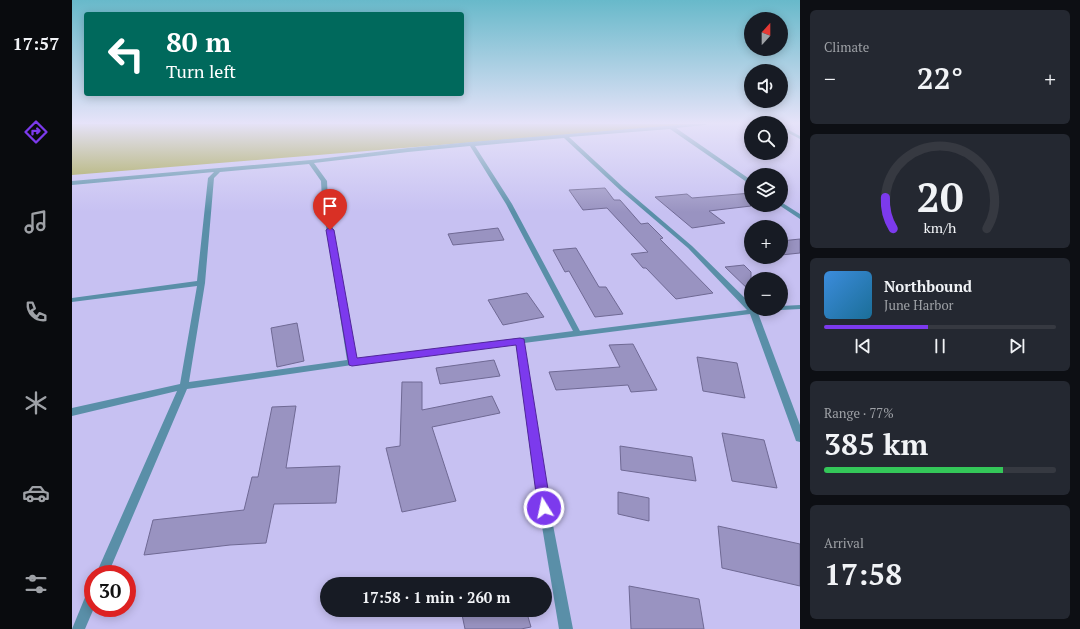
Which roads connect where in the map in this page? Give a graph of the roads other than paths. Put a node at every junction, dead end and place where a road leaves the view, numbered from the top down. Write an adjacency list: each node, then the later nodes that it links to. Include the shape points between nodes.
1 (381, 153): 5 (street)
2 (477, 153): 18 (street, via 509,204)
3 (584, 153): 13 (street, via 690,247)
4 (709, 153): 7 (street)
5 (311, 162): 6 (street); 20 (street, via 326,184 325,201)
6 (218, 171): 8 (street); 11 (street, via 211,178)
7 (744, 178)
8 (72, 183)
9 (788, 209): 10 (street)
10 (800, 217)
11 (201, 284): 12 (street); 21 (street)
12 (72, 300)
13 (744, 302)
14 (800, 307): 15 (street)
15 (788, 308)
16 (744, 311): 18 (street)
17 (754, 316): 23 (street)
18 (578, 334): 19 (street)
19 (520, 342): 20 (street); 27 (street, via 539,478)
20 (352, 362): 21 (street)
21 (184, 386): 22 (street); 24 (street)
22 (72, 412)
23 (800, 438)
24 (106, 565)
25 (84, 615): 26 (street)
26 (78, 629)
27 (566, 629)

